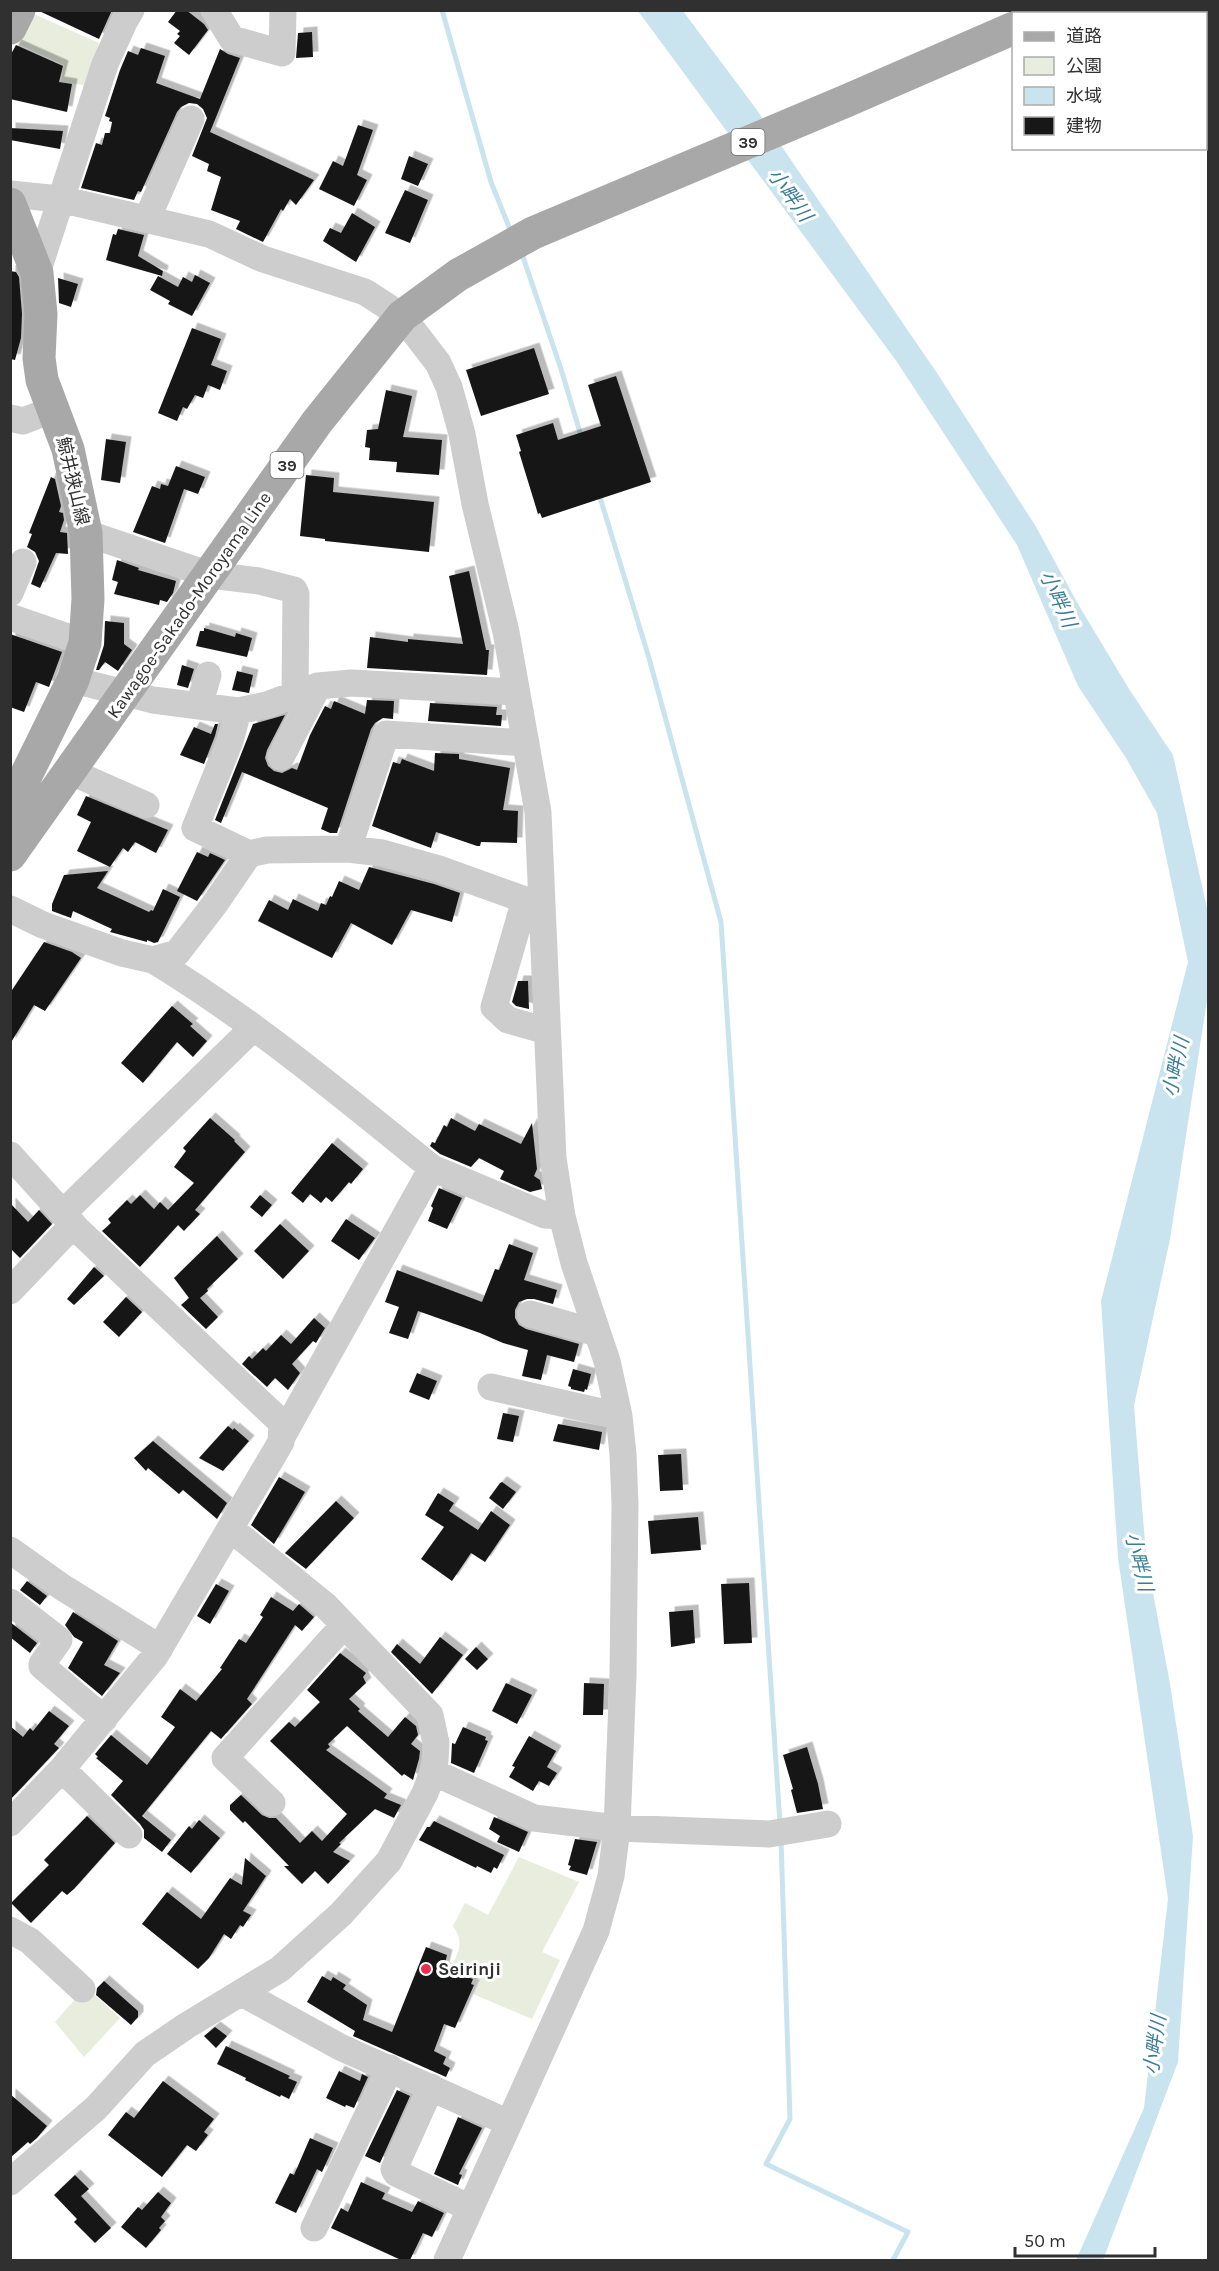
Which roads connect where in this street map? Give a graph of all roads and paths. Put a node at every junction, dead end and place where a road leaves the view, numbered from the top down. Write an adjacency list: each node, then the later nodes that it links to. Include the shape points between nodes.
1 (18, 10): 5 (main road)
2 (131, 10): 9 (street, via 105,64)
3 (214, 10): 4 (street, via 232,39 282,53)
4 (283, 10)
5 (10, 28)
6 (1012, 29): 13 (main road, Kawagoe-Sakado-Moroyama Line / 39, via 533,233 458,275)
7 (190, 119): 11 (street)
8 (10, 194): 9 (street)
9 (60, 199): 11 (street); 12 (street)
10 (10, 204): 12 (main road, 鯨井狭山線)
11 (147, 219): 13 (street, via 209,234 263,259 365,292)
12 (37, 273): 14 (main road, 鯨井狭山線, via 41,314 39,358 42,380)
13 (402, 316): 18 (main road, Kawagoe-Sakado-Moroyama Line / 39, via 317,422); 25 (street, via 438,363 449,387 506,632)
14 (54, 409): 15 (street, via 23,421); 16 (main road, 鯨井狭山線, via 68,449)
15 (10, 418)
16 (86, 533): 18 (street); 21 (main road, 鯨井狭山線)
17 (23, 562): 19 (street)
18 (210, 575): 24 (street, via 294,590); 26 (main road, Kawagoe-Sakado-Moroyama Line / 39)
19 (10, 593)
20 (10, 617): 21 (street)
21 (85, 643): 23 (main road, 鯨井狭山線)
22 (208, 675): 27 (street)
23 (73, 680): 26 (street); 30 (main road, 鯨井狭山線)
24 (306, 690): 25 (street, via 351,683); 28 (street); 31 (street)
25 (516, 692): 29 (street)
26 (127, 693): 27 (street); 32 (main road, Kawagoe-Sakado-Moroyama Line / 39)
27 (199, 706): 28 (street)
28 (238, 711): 36 (street, via 195,828)
29 (526, 743): 35 (street, via 386,734); 38 (street, via 538,812)
30 (39, 752): 32 (main road, via 39,765 46,774 56,777); 33 (main road, 鯨井狭山線, via 31,787 40,804)
31 (280, 757)
32 (78, 760): 33 (main road, Kawagoe-Sakado-Moroyama Line / 39); 34 (street)
33 (28, 805): 37 (main road, Kawagoe-Sakado-Moroyama Line / 39)
34 (146, 805)
35 (348, 849): 36 (street, via 267,850); 38 (street, via 439,869)
36 (249, 854): 40 (street, via 177,953)
37 (10, 855)
38 (533, 903): 42 (street); 42 (street, via 494,1007 508,1020)
39 (10, 909): 40 (street, via 43,925)
40 (153, 960): 41 (street, via 206,992)
41 (253, 1028): 44 (street); 46 (street)
42 (547, 1031): 45 (street, via 553,1158)
43 (10, 1155): 46 (street)
44 (432, 1168): 45 (street, via 545,1215); 52 (street)
45 (562, 1216): 49 (street)
46 (68, 1219): 47 (street); 52 (street, via 282,1423)
47 (10, 1291)
48 (530, 1314): 49 (street)
49 (597, 1333): 51 (street)
50 (491, 1387): 51 (street)
51 (619, 1416): 64 (street, via 626,1504)
52 (283, 1435): 53 (street)
53 (231, 1529): 56 (street); 57 (street)
54 (10, 1550): 57 (street)
55 (10, 1602): 58 (street, via 59,1640 42,1666)
56 (344, 1625): 60 (street, via 430,1715 436,1743); 61 (street, via 225,1758)
57 (160, 1648): 58 (street)
58 (104, 1719): 59 (street)
59 (62, 1769): 62 (street); 65 (street)
60 (432, 1772): 64 (street, via 534,1818); 68 (street, via 389,1861 341,1914 280,1969)
61 (272, 1803)
62 (10, 1823)
63 (828, 1824): 64 (street, via 769,1834)
64 (617, 1828): 71 (street, via 611,1876 596,1931)
65 (129, 1835)
66 (10, 1930): 67 (street, via 30,1941)
67 (82, 1989)
68 (242, 1993): 69 (street, via 340,2047); 72 (street, via 145,2054 96,2108)
69 (390, 2068): 70 (street); 74 (street)
70 (431, 2087): 71 (street); 73 (street, via 394,2169)
71 (509, 2123): 73 (street)
72 (10, 2182)
73 (470, 2208): 75 (street)
74 (314, 2228)
75 (447, 2260)

